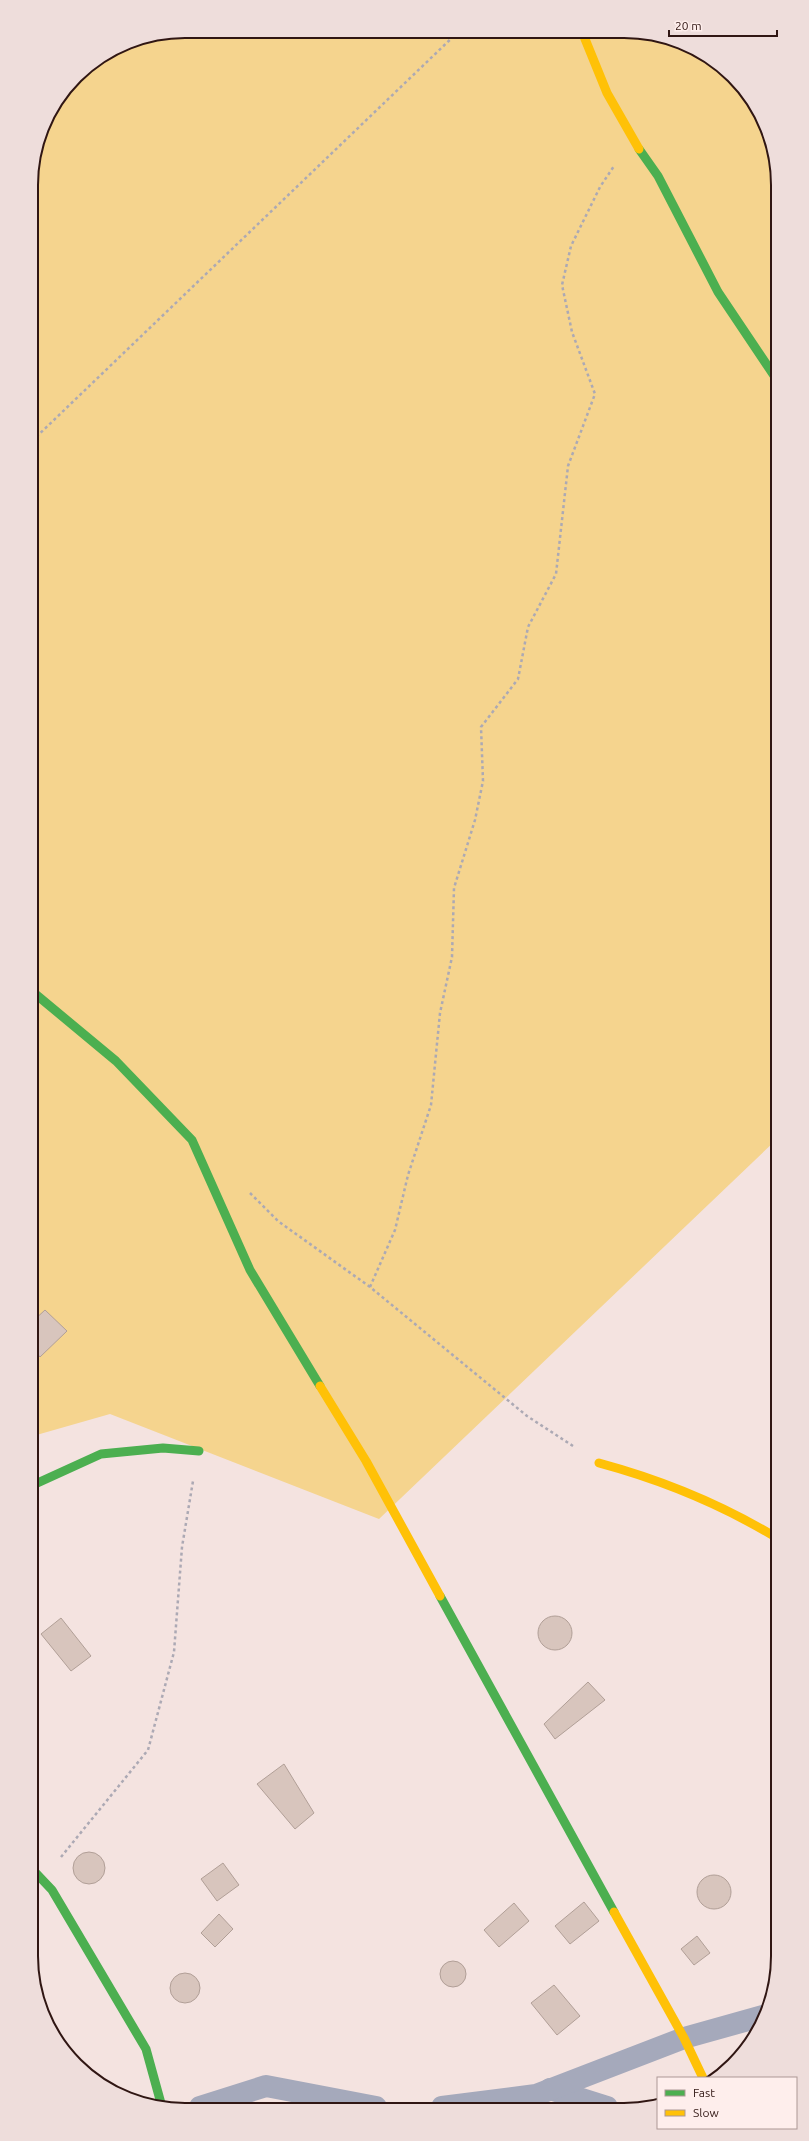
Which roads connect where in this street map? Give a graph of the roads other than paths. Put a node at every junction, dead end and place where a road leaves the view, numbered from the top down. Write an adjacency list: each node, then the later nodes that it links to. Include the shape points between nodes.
1 (585, 38): 2 (street, via 606,94 632,139 658,176 718,292)
2 (771, 371)
3 (38, 997): 10 (street, via 116,1061 192,1140 250,1270 366,1461)
4 (199, 1451): 6 (street, via 163,1448 101,1454)
5 (599, 1463): 7 (street, via 644,1475 750,1521)
6 (38, 1482)
7 (771, 1534)
8 (38, 1875): 13 (street, via 52,1890 146,2049)
9 (758, 2017): 10 (street)
10 (684, 2038): 11 (street); 12 (street)
11 (703, 2077)
12 (550, 2089): 16 (street, via 536,2095); 17 (street)
13 (160, 2101)
14 (213, 2103): 15 (street, via 266,2086)
15 (355, 2103)
16 (473, 2103)
17 (594, 2103)

